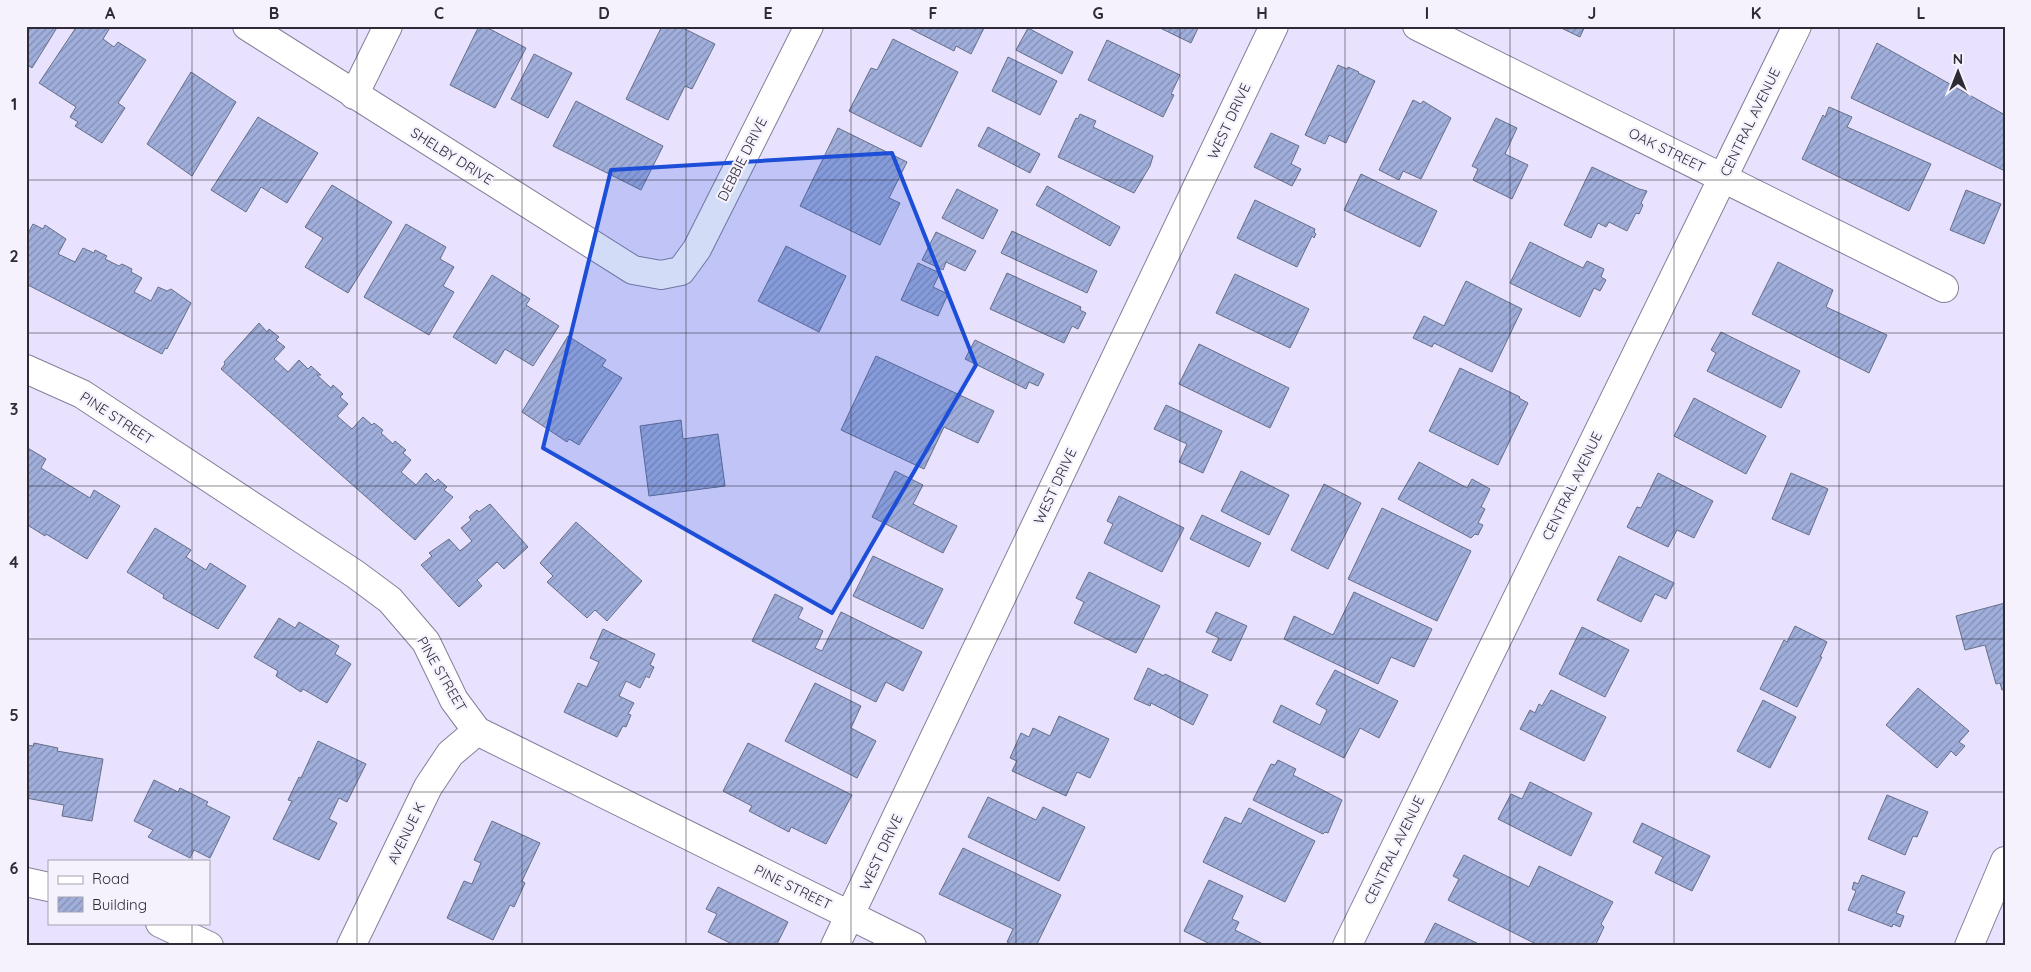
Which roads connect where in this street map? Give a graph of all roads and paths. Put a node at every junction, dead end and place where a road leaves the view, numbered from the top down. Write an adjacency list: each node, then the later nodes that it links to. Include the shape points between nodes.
1 (247, 26): 7 (street, SHELBY DRIVE)
2 (388, 26): 7 (street)
3 (809, 26): 9 (street, DEBBIE DRIVE, via 697,250 681,271)
4 (1274, 26): 16 (street, WEST DRIVE)
5 (1417, 26): 8 (street, OAK STREET)
6 (1797, 26): 8 (street, CENTRAL AVENUE)
7 (354, 95): 9 (street, SHELBY DRIVE, via 633,270)
8 (1723, 178): 10 (street, OAK STREET); 22 (street, CENTRAL AVENUE)
9 (661, 276)
10 (1944, 288)
11 (26, 370): 12 (street, PINE STREET, via 82,394 390,600 426,642 454,700)
12 (477, 731): 16 (street, PINE STREET); 19 (street, AVENUE K, via 450,754 428,787)
13 (2005, 861): 23 (street)
14 (26, 882): 15 (street)
15 (48, 887)
16 (850, 915): 20 (street, WEST DRIVE); 21 (street, PINE STREET)
17 (162, 924): 18 (street)
18 (209, 946)
19 (351, 946)
20 (835, 946)
21 (912, 946)
22 (1346, 946)
23 (1969, 946)

